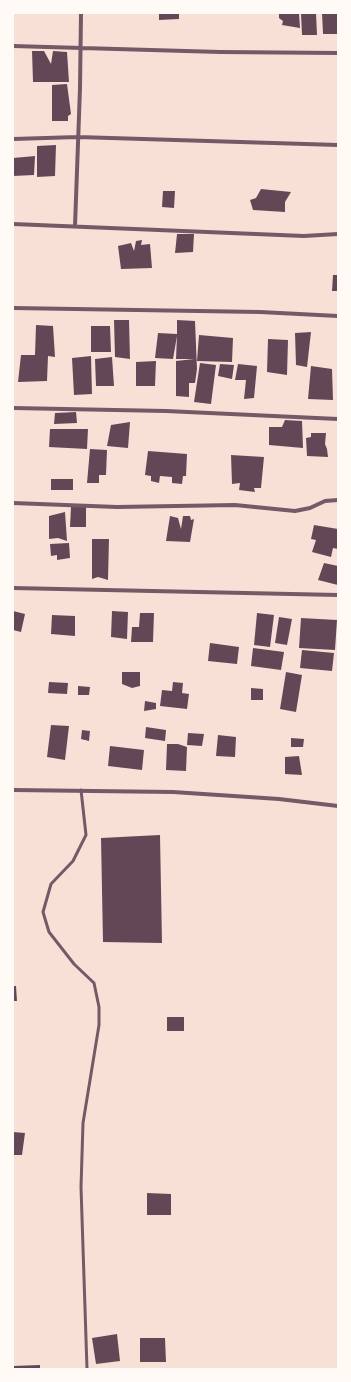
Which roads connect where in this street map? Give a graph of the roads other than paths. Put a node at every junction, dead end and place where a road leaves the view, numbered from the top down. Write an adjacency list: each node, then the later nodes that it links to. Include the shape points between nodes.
1 (81, 13): 3 (street)
2 (13, 46): 3 (street)
3 (81, 48): 4 (street); 5 (street)
4 (338, 53)
5 (78, 137): 6 (street); 7 (street); 9 (street)
6 (13, 139)
7 (338, 145)
8 (13, 224): 9 (street)
9 (75, 226): 10 (street, via 304,236)
10 (338, 234)
11 (13, 308): 12 (street, via 260,312)
12 (338, 316)
13 (13, 408): 14 (street)
14 (338, 418)
15 (338, 500): 16 (street, via 325,500 310,508 295,511 234,505 117,507)
16 (13, 503)
17 (13, 588): 18 (street)
18 (338, 595)
19 (13, 790): 20 (street)
20 (81, 790): 21 (street, via 173,792); 22 (lane, via 86,835 73,862 51,884 43,912 49,932 74,964 94,983 99,1007 100,1025 83,1123 81,1187)
21 (338, 806)
22 (87, 1369)

